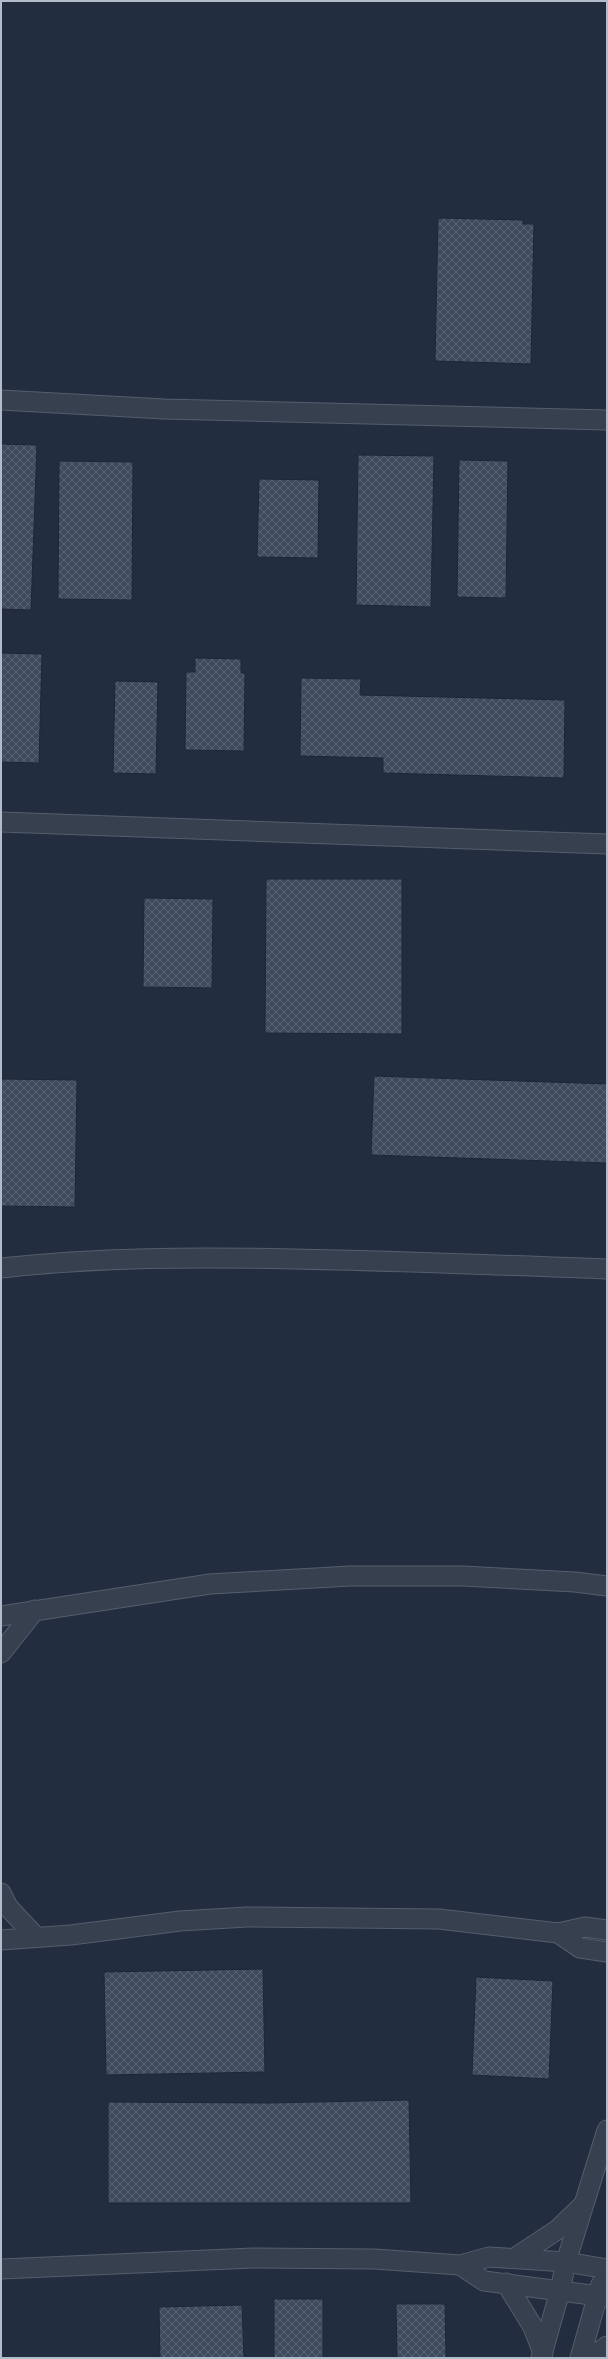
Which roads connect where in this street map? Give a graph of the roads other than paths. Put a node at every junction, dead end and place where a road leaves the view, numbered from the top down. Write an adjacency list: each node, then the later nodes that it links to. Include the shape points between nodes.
1 (1, 400): 2 (street, via 164,409)
2 (607, 420)
3 (1, 822): 4 (street)
4 (607, 844)
5 (1, 1268): 6 (street, via 67,1261 167,1257 408,1261)
6 (607, 1269)
7 (607, 1586): 8 (street, via 463,1576 350,1576 210,1584)
8 (35, 1610): 9 (street); 10 (street)
9 (1, 1616)
10 (1, 1652)
11 (1, 1894): 14 (street, via 8,1907)
12 (604, 1928): 13 (street, via 585,1927)
13 (558, 1933): 14 (street, via 439,1919 247,1917 180,1921); 16 (street, via 580,1948)
14 (36, 1937): 15 (street)
15 (1, 1940)
16 (604, 1955)
17 (607, 2130): 18 (street)
18 (585, 2203): 19 (street, via 557,2230); 20 (street)
19 (516, 2257): 20 (street); 21 (street, via 489,2257)
20 (566, 2262): 22 (street); 25 (street)
21 (460, 2265): 23 (street, via 374,2260 253,2258); 24 (street, via 484,2281)
22 (607, 2267): 26 (street)
23 (1, 2268)
24 (506, 2283): 25 (street); 28 (street, via 533,2327)
25 (560, 2291): 26 (street); 28 (street)
26 (602, 2296): 29 (street)
27 (607, 2346): 30 (street)
28 (542, 2356)
29 (580, 2358)
30 (590, 2358)

